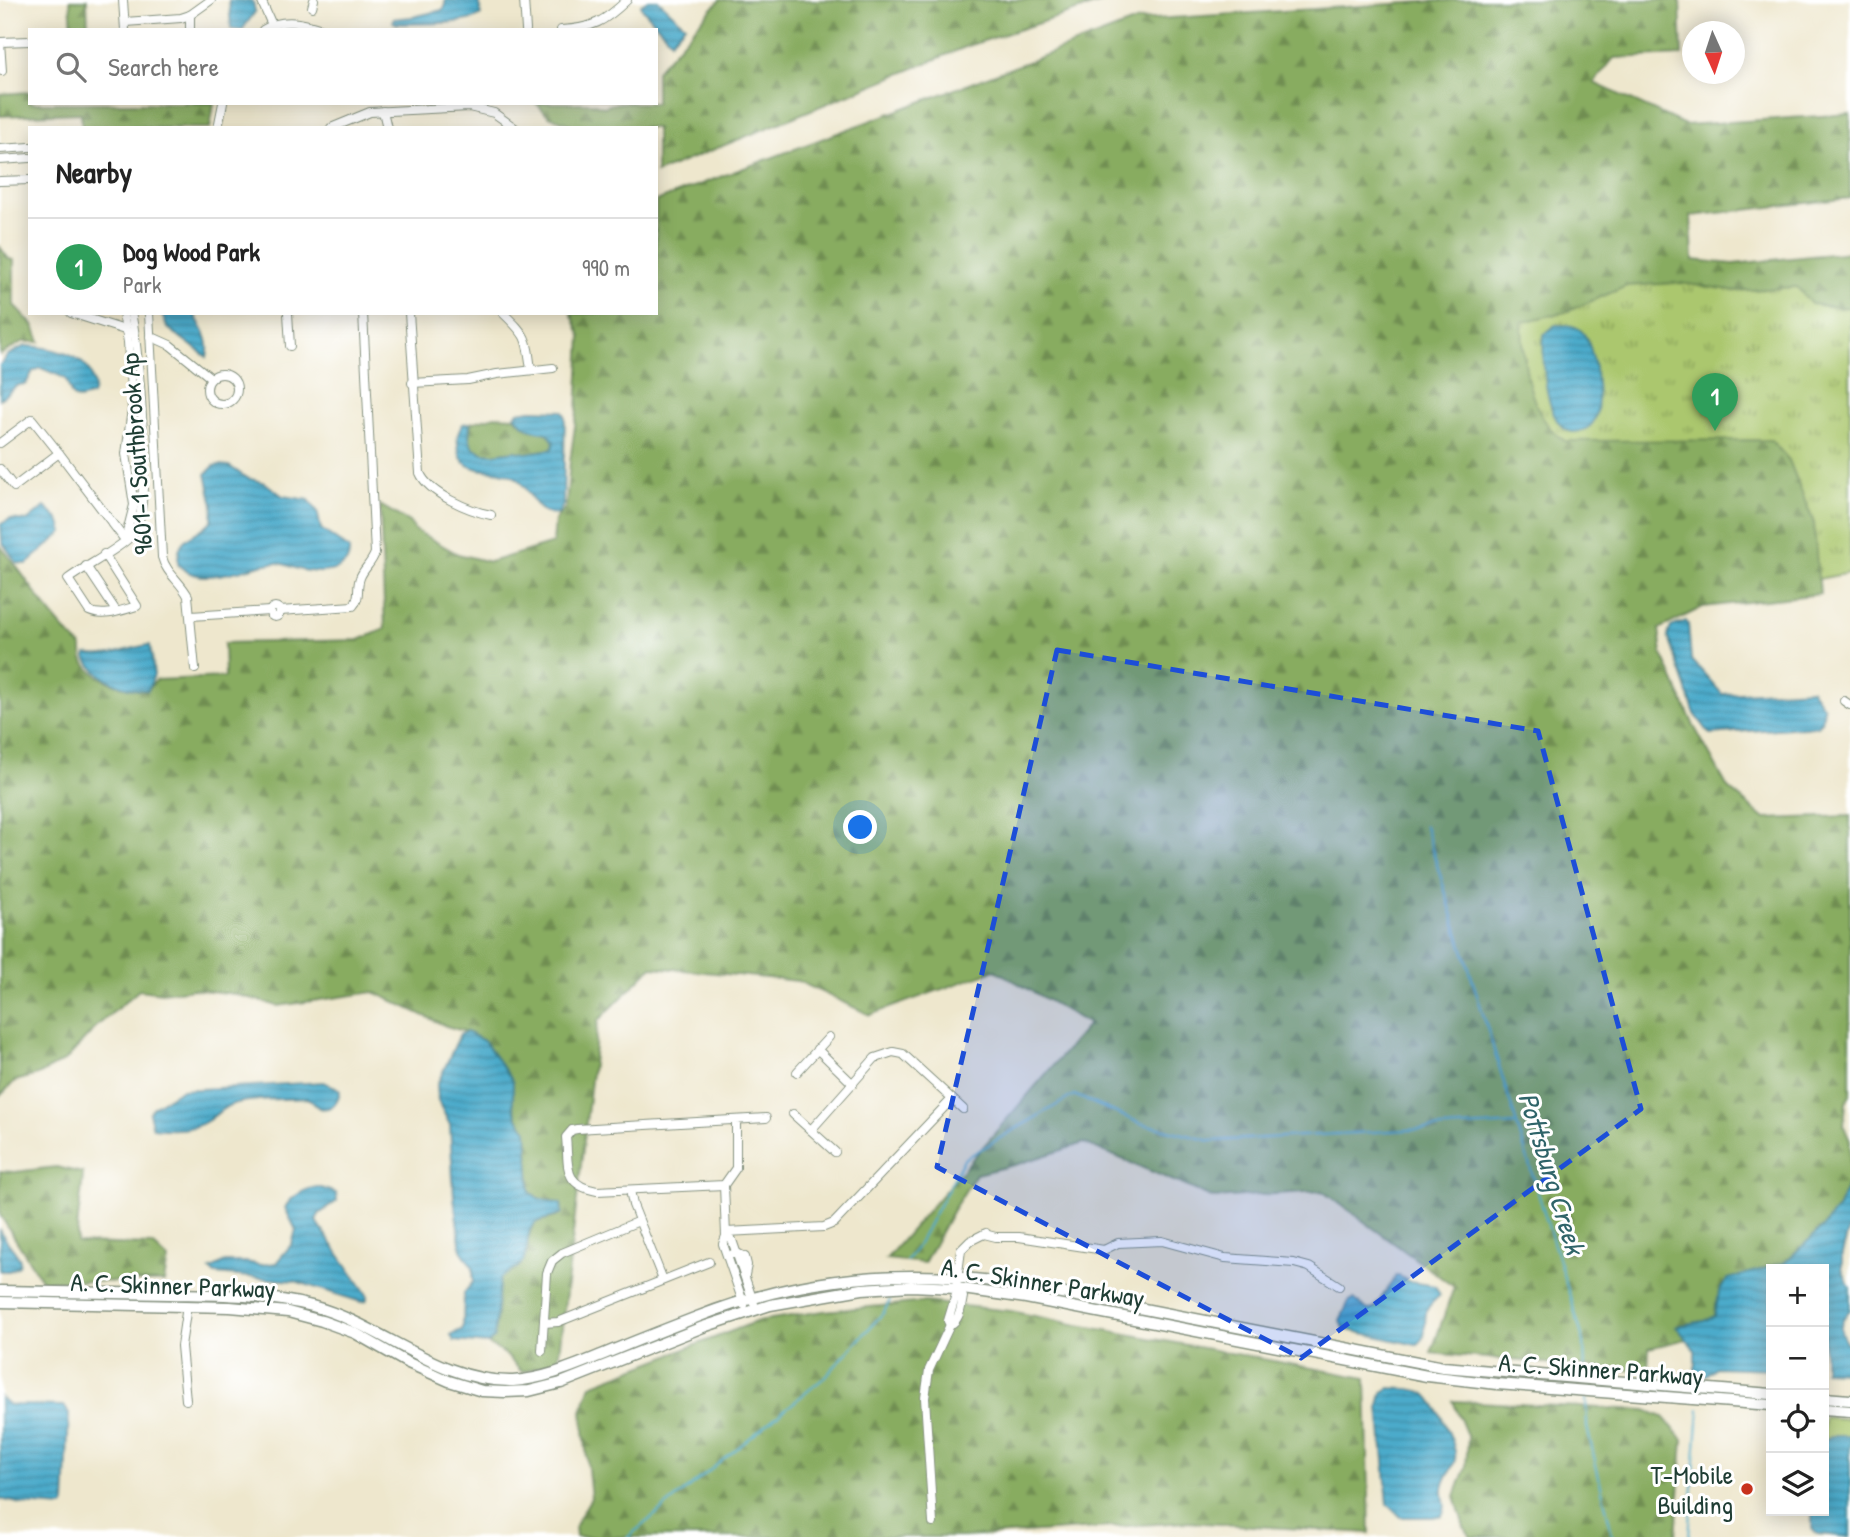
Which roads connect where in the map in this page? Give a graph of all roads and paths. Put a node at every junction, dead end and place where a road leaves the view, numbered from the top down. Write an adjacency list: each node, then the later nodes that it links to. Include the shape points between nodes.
1 (123, 0): 9 (street)
2 (211, 0): 6 (street)
3 (261, 0): 8 (street)
4 (524, 0): 13 (street)
5 (627, 0): 7 (street)
6 (190, 15): 9 (street); 10 (street)
7 (604, 20): 14 (street); 15 (street)
8 (272, 25): 11 (street); 12 (street, via 302,23)
9 (125, 26)
10 (190, 28)
11 (267, 28)
12 (319, 28)
13 (526, 28)
14 (579, 28)
15 (610, 28)
16 (28, 41): 17 (street)
17 (0, 42): 18 (street)
18 (2, 71)
19 (223, 105): 21 (street)
20 (383, 111): 22 (street); 23 (street); 24 (street, via 477,107)
21 (218, 126)
22 (336, 126)
23 (387, 126)
24 (513, 126)
25 (28, 147): 26 (street)
26 (0, 149)
27 (28, 159): 28 (street)
28 (0, 160)
29 (28, 180): 30 (street)
30 (0, 181)
31 (77, 315): 39 (street)
32 (124, 315): 39 (street)
33 (131, 315): 39 (street)
34 (149, 315): 40 (street, 9601-1 Southbrook Ap)
35 (288, 315): 41 (street)
36 (363, 315): 56 (street, via 375,553 360,577 359,598 354,606 280,611 275,617 270,611)
37 (409, 315): 45 (street)
38 (505, 315): 43 (street, via 524,333)
39 (131, 332): 49 (street, via 132,409 126,454); 50 (street)
40 (150, 336): 44 (street, via 170,345); 56 (street, 9601-1 Southbrook Ap, via 162,556 167,571 188,596)
41 (290, 346)
42 (552, 368): 43 (street)
43 (531, 370): 45 (street)
44 (207, 376)
45 (412, 383): 51 (street, via 423,479 465,508)
46 (0, 443): 47 (street, via 32,418)
47 (59, 453): 48 (street, via 14,487); 52 (street)
48 (0, 468)
49 (131, 475): 50 (street); 52 (street, via 134,513)
50 (144, 475): 52 (street, via 140,517 133,535)
51 (491, 515)
52 (125, 540): 53 (street)
53 (104, 554): 54 (street); 55 (street, via 137,606)
54 (86, 566): 55 (street); 55 (street, via 68,579 89,611)
55 (116, 611)
56 (191, 616): 57 (street, 9601-1 Southbrook Ap)
57 (195, 669)
58 (829, 1037): 59 (street)
59 (817, 1049): 60 (street); 61 (street)
60 (797, 1072)
61 (853, 1084): 62 (street, via 880,1055 899,1052); 67 (street)
62 (952, 1099): 63 (street); 72 (street, via 830,1226)
63 (963, 1109)
64 (793, 1114): 67 (street)
65 (766, 1118): 66 (street)
66 (736, 1120): 69 (street, via 736,1168); 70 (street, via 569,1133 570,1175 577,1185 597,1191)
67 (811, 1130): 68 (street)
68 (835, 1152)
69 (724, 1185): 70 (street); 72 (street)
70 (631, 1189): 71 (street)
71 (639, 1221): 76 (street); 83 (street, via 552,1261)
72 (726, 1234): 73 (street); 74 (street)
73 (737, 1253): 74 (street); 81 (street)
74 (727, 1256): 81 (street)
75 (709, 1262): 76 (street)
76 (663, 1280): 83 (street, via 558,1322)
77 (956, 1285): 78 (street, via 961,1250 990,1231 1104,1250 1118,1243 1162,1241 1225,1258 1294,1263); 81 (main road, A. C. Skinner Parkway, via 862,1289); 85 (main road, A. C. Skinner Parkway, via 1427,1376); 93 (street, via 950,1325 929,1370 925,1398)
78 (1339, 1286)
79 (0, 1291): 81 (main road, A. C. Skinner Parkway, via 288,1300 355,1321 455,1371 512,1381 556,1373)
80 (0, 1302): 82 (main road, A. C. Skinner Parkway)
81 (749, 1305): 82 (main road, A. C. Skinner Parkway, via 561,1383 505,1392 449,1381 355,1333 311,1318 253,1308)
82 (187, 1306): 88 (street, via 181,1346)
83 (544, 1323): 84 (street)
84 (542, 1352)
85 (1631, 1388): 86 (main road, A. C. Skinner Parkway); 90 (main road, A. C. Skinner Parkway)
86 (1766, 1394)
87 (1829, 1398): 89 (main road)
88 (186, 1400)
89 (1850, 1400)
90 (1766, 1404)
91 (1829, 1409): 92 (main road)
92 (1850, 1411)
93 (933, 1523)

